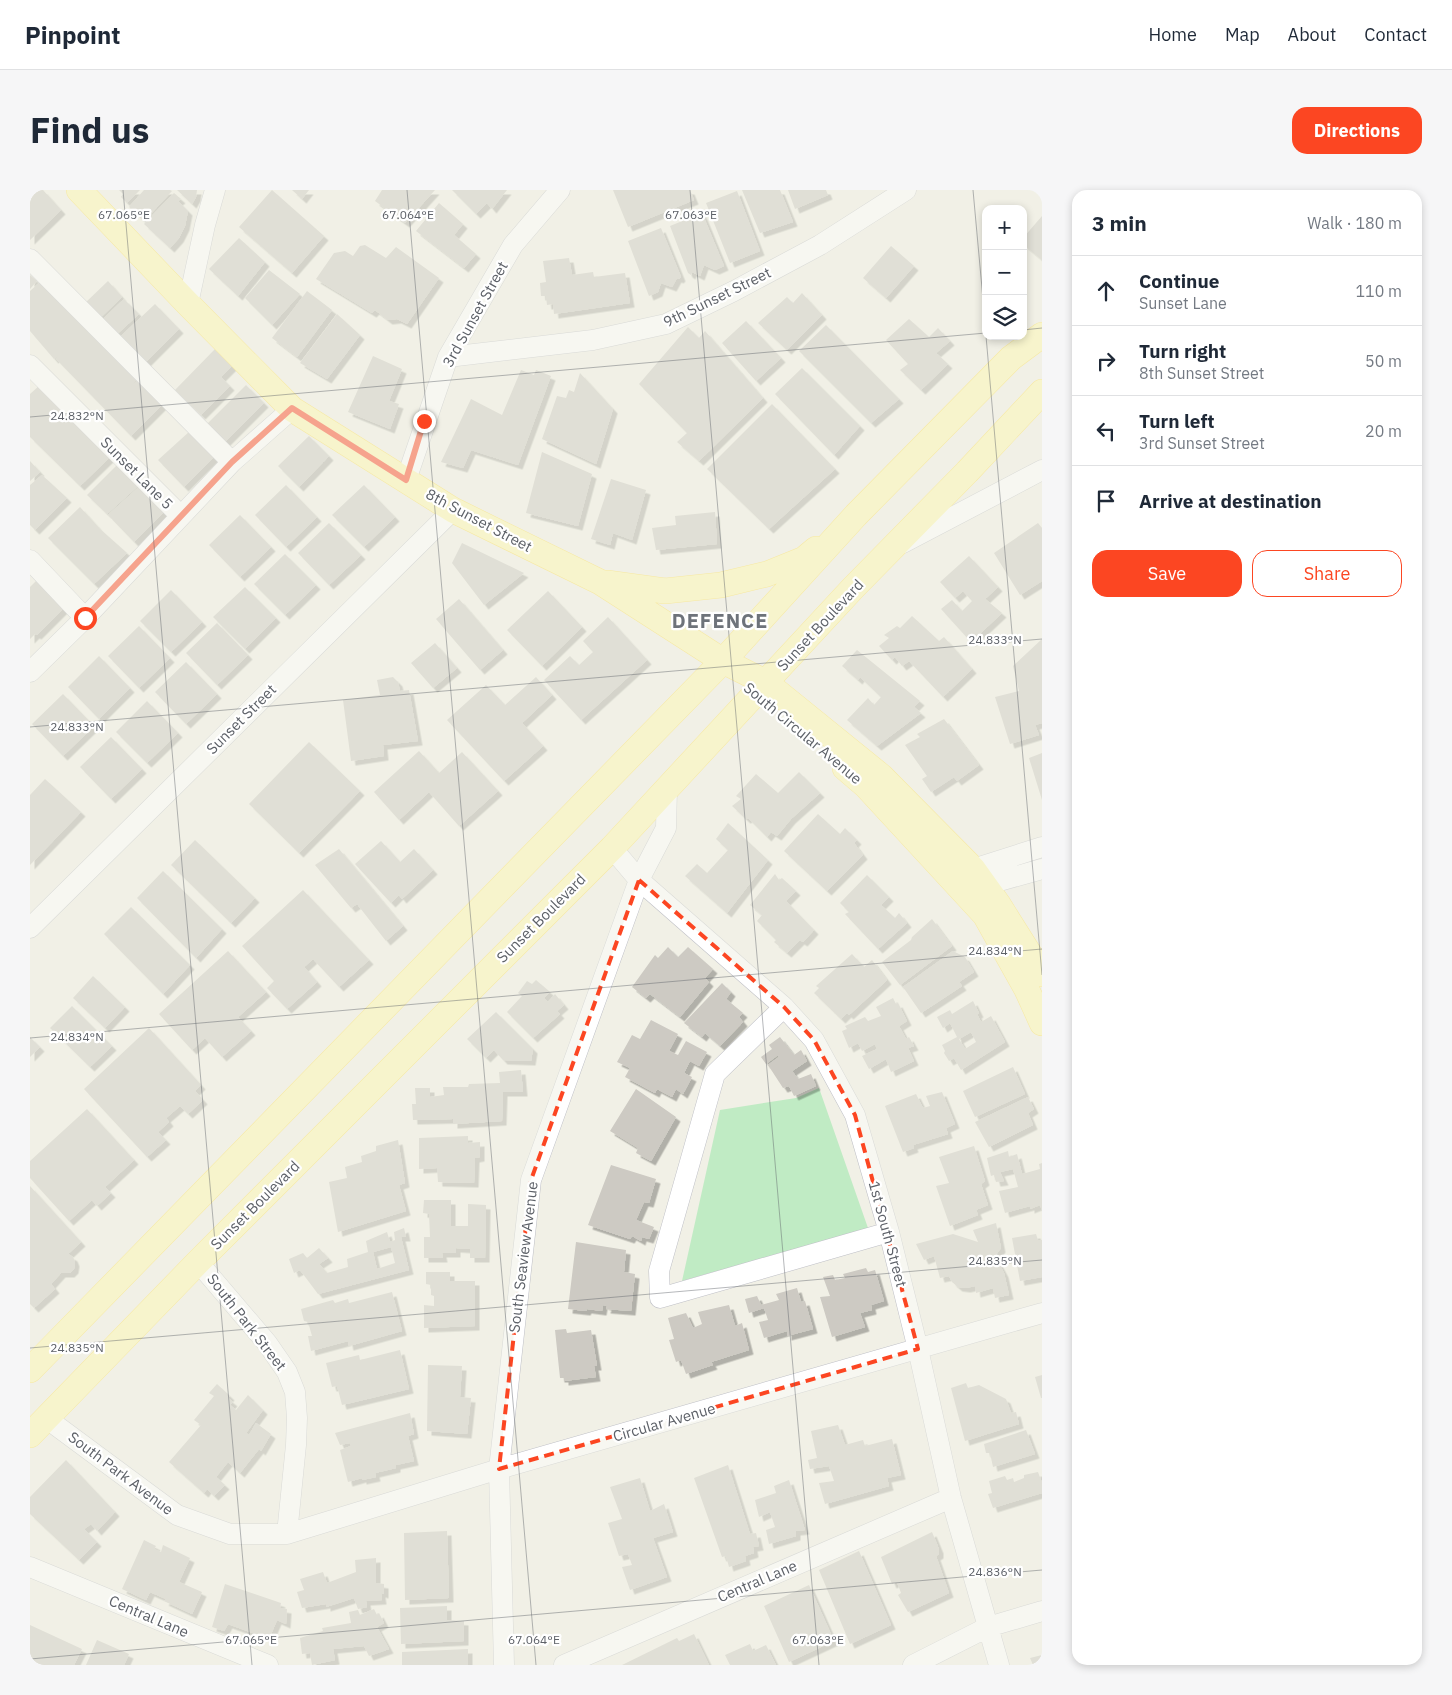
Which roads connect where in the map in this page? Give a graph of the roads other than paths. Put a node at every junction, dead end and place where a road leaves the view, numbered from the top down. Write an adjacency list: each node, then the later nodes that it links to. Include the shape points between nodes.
1 (79, 190): 6 (main road, 8th Sunset Street)
2 (215, 190): 6 (street)
3 (560, 190): 8 (street, 3rd Sunset Street, via 513,245)
4 (906, 190): 8 (street, 9th Sunset Street, via 820,245 666,324 592,340)
5 (30, 259): 12 (street)
6 (188, 304): 11 (main road, 8th Sunset Street)
7 (1042, 335): 16 (main road, via 1011,358)
8 (448, 357): 14 (street, 3rd Sunset Street)
9 (30, 366): 17 (street, Sunset Lane 5)
10 (1042, 392): 18 (main road, Sunset Boulevard)
11 (292, 408): 12 (street); 14 (main road, 8th Sunset Street)
12 (232, 462): 17 (street)
13 (1042, 470): 18 (street)
14 (406, 480): 15 (main road, 8th Sunset Street)
15 (453, 510): 20 (main road, 8th Sunset Street); 31 (street, Sunset Street)
16 (856, 515): 20 (main road, via 804,559 767,574 720,585 665,591); 22 (main road)
17 (181, 516): 21 (street)
18 (895, 547): 24 (main road, Sunset Boulevard)
19 (31, 563): 21 (street)
20 (600, 582): 22 (main road, 8th Sunset Street)
21 (85, 618): 23 (street)
22 (723, 661): 24 (main road, South Circular Avenue); 39 (main road)
23 (30, 672)
24 (760, 689): 25 (main road, Sunset Boulevard); 29 (main road, South Circular Avenue, via 881,776); 34 (main road, South Circular Avenue, via 866,786 985,915)
25 (667, 789): 27 (main road, Sunset Boulevard); 30 (street, South Seaview Avenue, via 666,828)
26 (1042, 847): 29 (street)
27 (612, 848): 30 (street); 36 (main road, Sunset Boulevard)
28 (1042, 869): 29 (street)
29 (979, 876): 32 (main road, South Circular Avenue)
30 (640, 880): 33 (street, 1st South Street); 41 (street, South Seaview Avenue, via 531,1180)
31 (30, 928)
32 (1042, 974)
33 (784, 1007): 35 (street, 1st South Street, via 814,1040 855,1116); 35 (street, via 715,1074 659,1270 660,1298)
34 (1042, 1023)
35 (889, 1232): 38 (street, 1st South Street)
36 (198, 1262): 40 (main road, Sunset Boulevard); 43 (street, South Park Street, via 267,1343 287,1372 295,1392 296,1445)
37 (1042, 1313): 38 (street, Circular Avenue)
38 (918, 1349): 41 (street, Circular Avenue); 42 (street, 1st South Street)
39 (33, 1361)
40 (38, 1427): 43 (street, South Park Avenue, via 177,1515 230,1534)
41 (499, 1469): 43 (street, Circular Avenue); 48 (street, South Seaview Avenue)
42 (950, 1498): 46 (street, 1st South Street); 49 (street, Central Lane)
43 (287, 1534)
44 (30, 1567): 47 (street, Central Lane)
45 (1042, 1611): 46 (street)
46 (988, 1627): 50 (street); 51 (street, 1st South Street)
47 (268, 1665)
48 (504, 1665)
49 (564, 1665)
50 (913, 1665)
51 (999, 1665)

